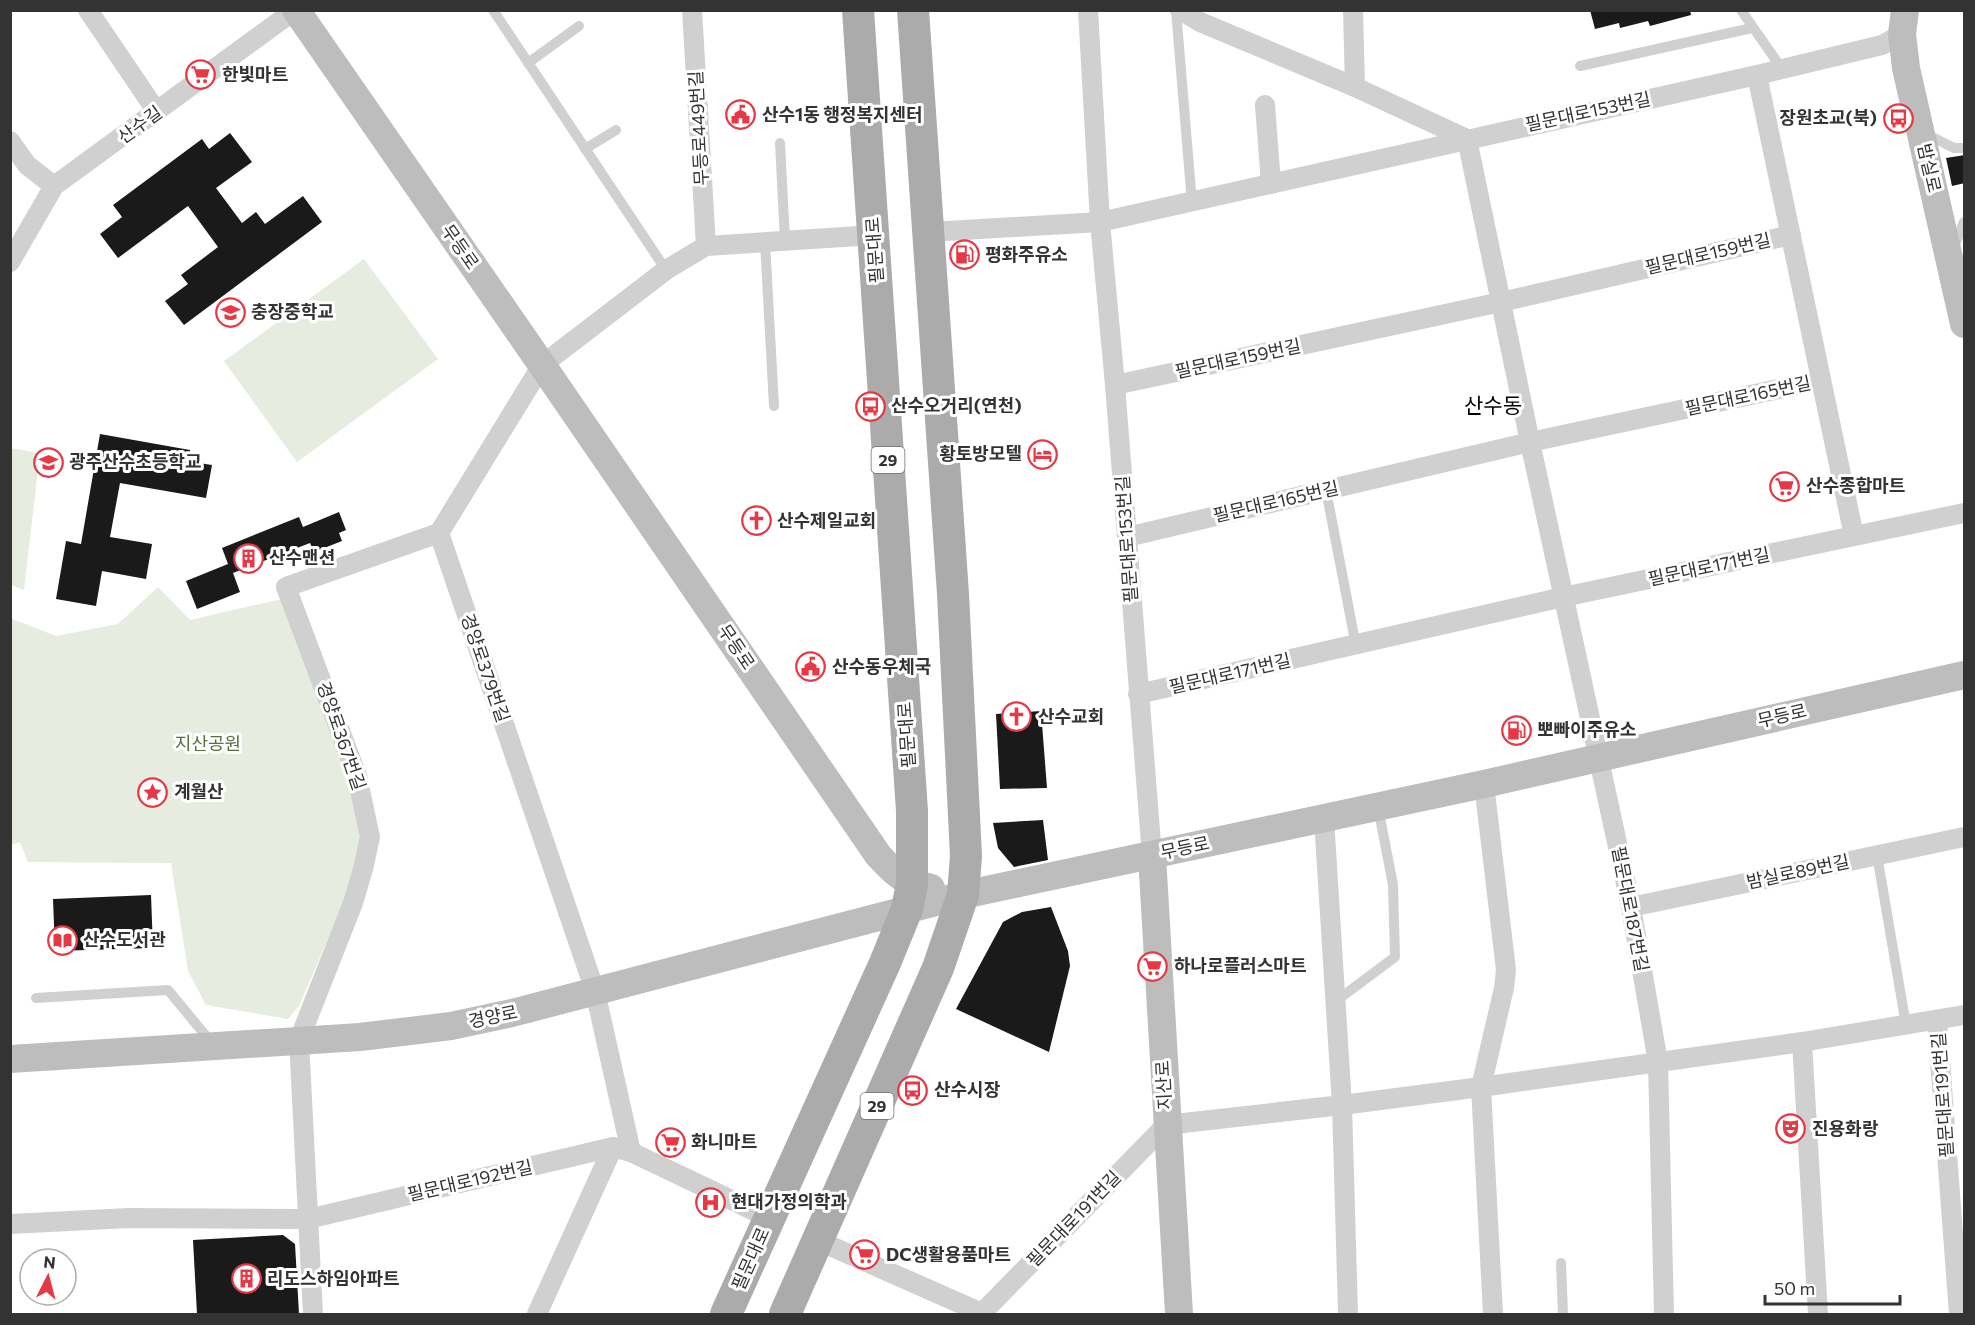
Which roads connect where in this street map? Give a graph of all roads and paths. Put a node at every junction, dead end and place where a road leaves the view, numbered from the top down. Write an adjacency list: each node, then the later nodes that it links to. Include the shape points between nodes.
1 (88, 10): 20 (street)
2 (296, 10): 20 (street, 산수길); 44 (street, 무등로)
3 (493, 10): 14 (lane)
4 (692, 10): 38 (street, 무등로449번길)
5 (858, 10): 34 (main road, 필문대로 / 29)
6 (914, 10): 33 (main road, 29)
7 (1089, 10): 31 (street, 필문대로153번길)
8 (1178, 10): 18 (street); 30 (lane)
9 (1353, 10): 18 (street)
10 (1741, 10): 13 (lane)
11 (1904, 22): 16 (street, 필문대로153번길, via 1882,45); 22 (street, 밤실로, via 1906,68)
12 (579, 26): 14 (lane)
13 (1752, 28): 15 (lane); 16 (lane)
14 (528, 63): 27 (lane)
15 (1580, 66)
16 (1782, 69): 17 (street, 필문대로153번길)
17 (1757, 75): 23 (street, 필문대로153번길); 35 (street, 필문대로159번길)
18 (1354, 87): 23 (street)
19 (1264, 105): 28 (street)
20 (157, 112): 29 (street, 산수길)
21 (616, 130): 27 (lane)
22 (1921, 132): 26 (lane, via 1954,148); 39 (street, 밤실로)
23 (1467, 139): 28 (street, 필문대로153번길); 42 (street)
24 (10, 141): 29 (street, via 27,165)
25 (780, 143): 36 (lane)
26 (1965, 148)
27 (585, 149): 41 (lane)
28 (1271, 184): 30 (street, 필문대로153번길)
29 (54, 186): 40 (street, 산수길)
30 (1192, 203): 31 (street, 필문대로153번길)
31 (1100, 222): 33 (street, 필문대로153번길); 46 (street, 필문대로153번길)
32 (1965, 222): 39 (lane)
33 (930, 232): 65 (main road, 29, via 965,818)
34 (874, 235): 36 (street); 66 (main road, 필문대로 / 29, via 912,810)
35 (1791, 236): 42 (street, 필문대로159번길); 45 (street, 필문대로165번길)
36 (785, 240): 37 (street)
37 (765, 242): 38 (street); 47 (lane)
38 (706, 246): 41 (street)
39 (1949, 258): 43 (street, 밤실로)
40 (10, 262)
41 (666, 270): 44 (street)
42 (1501, 302): 46 (street, 필문대로159번길); 48 (street)
43 (1965, 324)
44 (542, 365): 51 (street); 66 (street, 무등로)
45 (1821, 380): 48 (street, 필문대로165번길); 52 (street)
46 (1115, 385): 53 (street, 필문대로153번길)
47 (774, 406)
48 (1530, 442): 49 (street, 필문대로165번길); 54 (street)
49 (1326, 490): 53 (street, 필문대로165번길); 55 (lane)
50 (1965, 513): 52 (street, 필문대로171번길)
51 (439, 533): 68 (street, 경양로379번길); 74 (street, 경양로367번길, via 286,586 357,776 370,837 353,903)
52 (1854, 536): 54 (street, 필문대로171번길)
53 (1127, 537): 57 (street, 필문대로153번길)
54 (1563, 597): 55 (street, 필문대로171번길); 58 (street)
55 (1356, 646): 57 (street, 필문대로171번길)
56 (1965, 675): 58 (street, 무등로)
57 (1138, 694): 64 (street, 필문대로153번길)
58 (1600, 758): 59 (street, 무등로); 67 (street, 필문대로187번길)
59 (1484, 784): 60 (street, 무등로); 79 (street, via 1506,970)
60 (1378, 807): 61 (street, 무등로); 70 (lane, via 1394,885 1395,957)
61 (1324, 819): 64 (street, 무등로); 70 (street)
62 (1965, 837): 63 (street, 밤실로89번길)
63 (1877, 855): 67 (street, 밤실로89번길); 73 (lane)
64 (1152, 856): 65 (street, 무등로); 81 (street, 지산로)
65 (963, 895): 66 (street, 경양로); 86 (main road, 29, via 938,968)
66 (910, 896): 68 (street, 경양로); 84 (main road, 필문대로 / 29, via 885,963)
67 (1631, 907): 78 (street, 필문대로187번길)
68 (595, 991): 74 (street, 경양로, via 451,1026); 82 (street)
69 (36, 998): 76 (lane, via 168,990)
70 (1336, 1001): 80 (street)
71 (1965, 1015): 72 (street)
72 (1937, 1020): 73 (street); 99 (street, 필문대로191번길)
73 (1906, 1025): 75 (street)
74 (299, 1040): 76 (street, 경양로); 83 (street)
75 (1802, 1042): 78 (street); 98 (street)
76 (213, 1045): 77 (street, 경양로)
77 (10, 1059)
78 (1658, 1062): 79 (street); 97 (street)
79 (1481, 1087): 80 (street); 95 (street)
80 (1342, 1105): 81 (street); 94 (street)
81 (1167, 1125): 92 (street, 필문대로191번길); 93 (street, 지산로)
82 (622, 1150): 83 (street, 필문대로192번길); 84 (street); 89 (street)
83 (308, 1218): 85 (street, 필문대로192번길, via 129,1218); 88 (street)
84 (769, 1218): 90 (main road, 필문대로 / 29)
85 (10, 1224)
86 (819, 1241): 91 (main road, 29); 92 (street, 필문대로191번길)
87 (1561, 1263): 96 (lane)
88 (313, 1314)
89 (537, 1314)
90 (726, 1314)
91 (785, 1314)
92 (982, 1314)
93 (1179, 1314)
94 (1348, 1314)
95 (1493, 1314)
96 (1563, 1314)
97 (1664, 1314)
98 (1818, 1314)
99 (1959, 1314)

